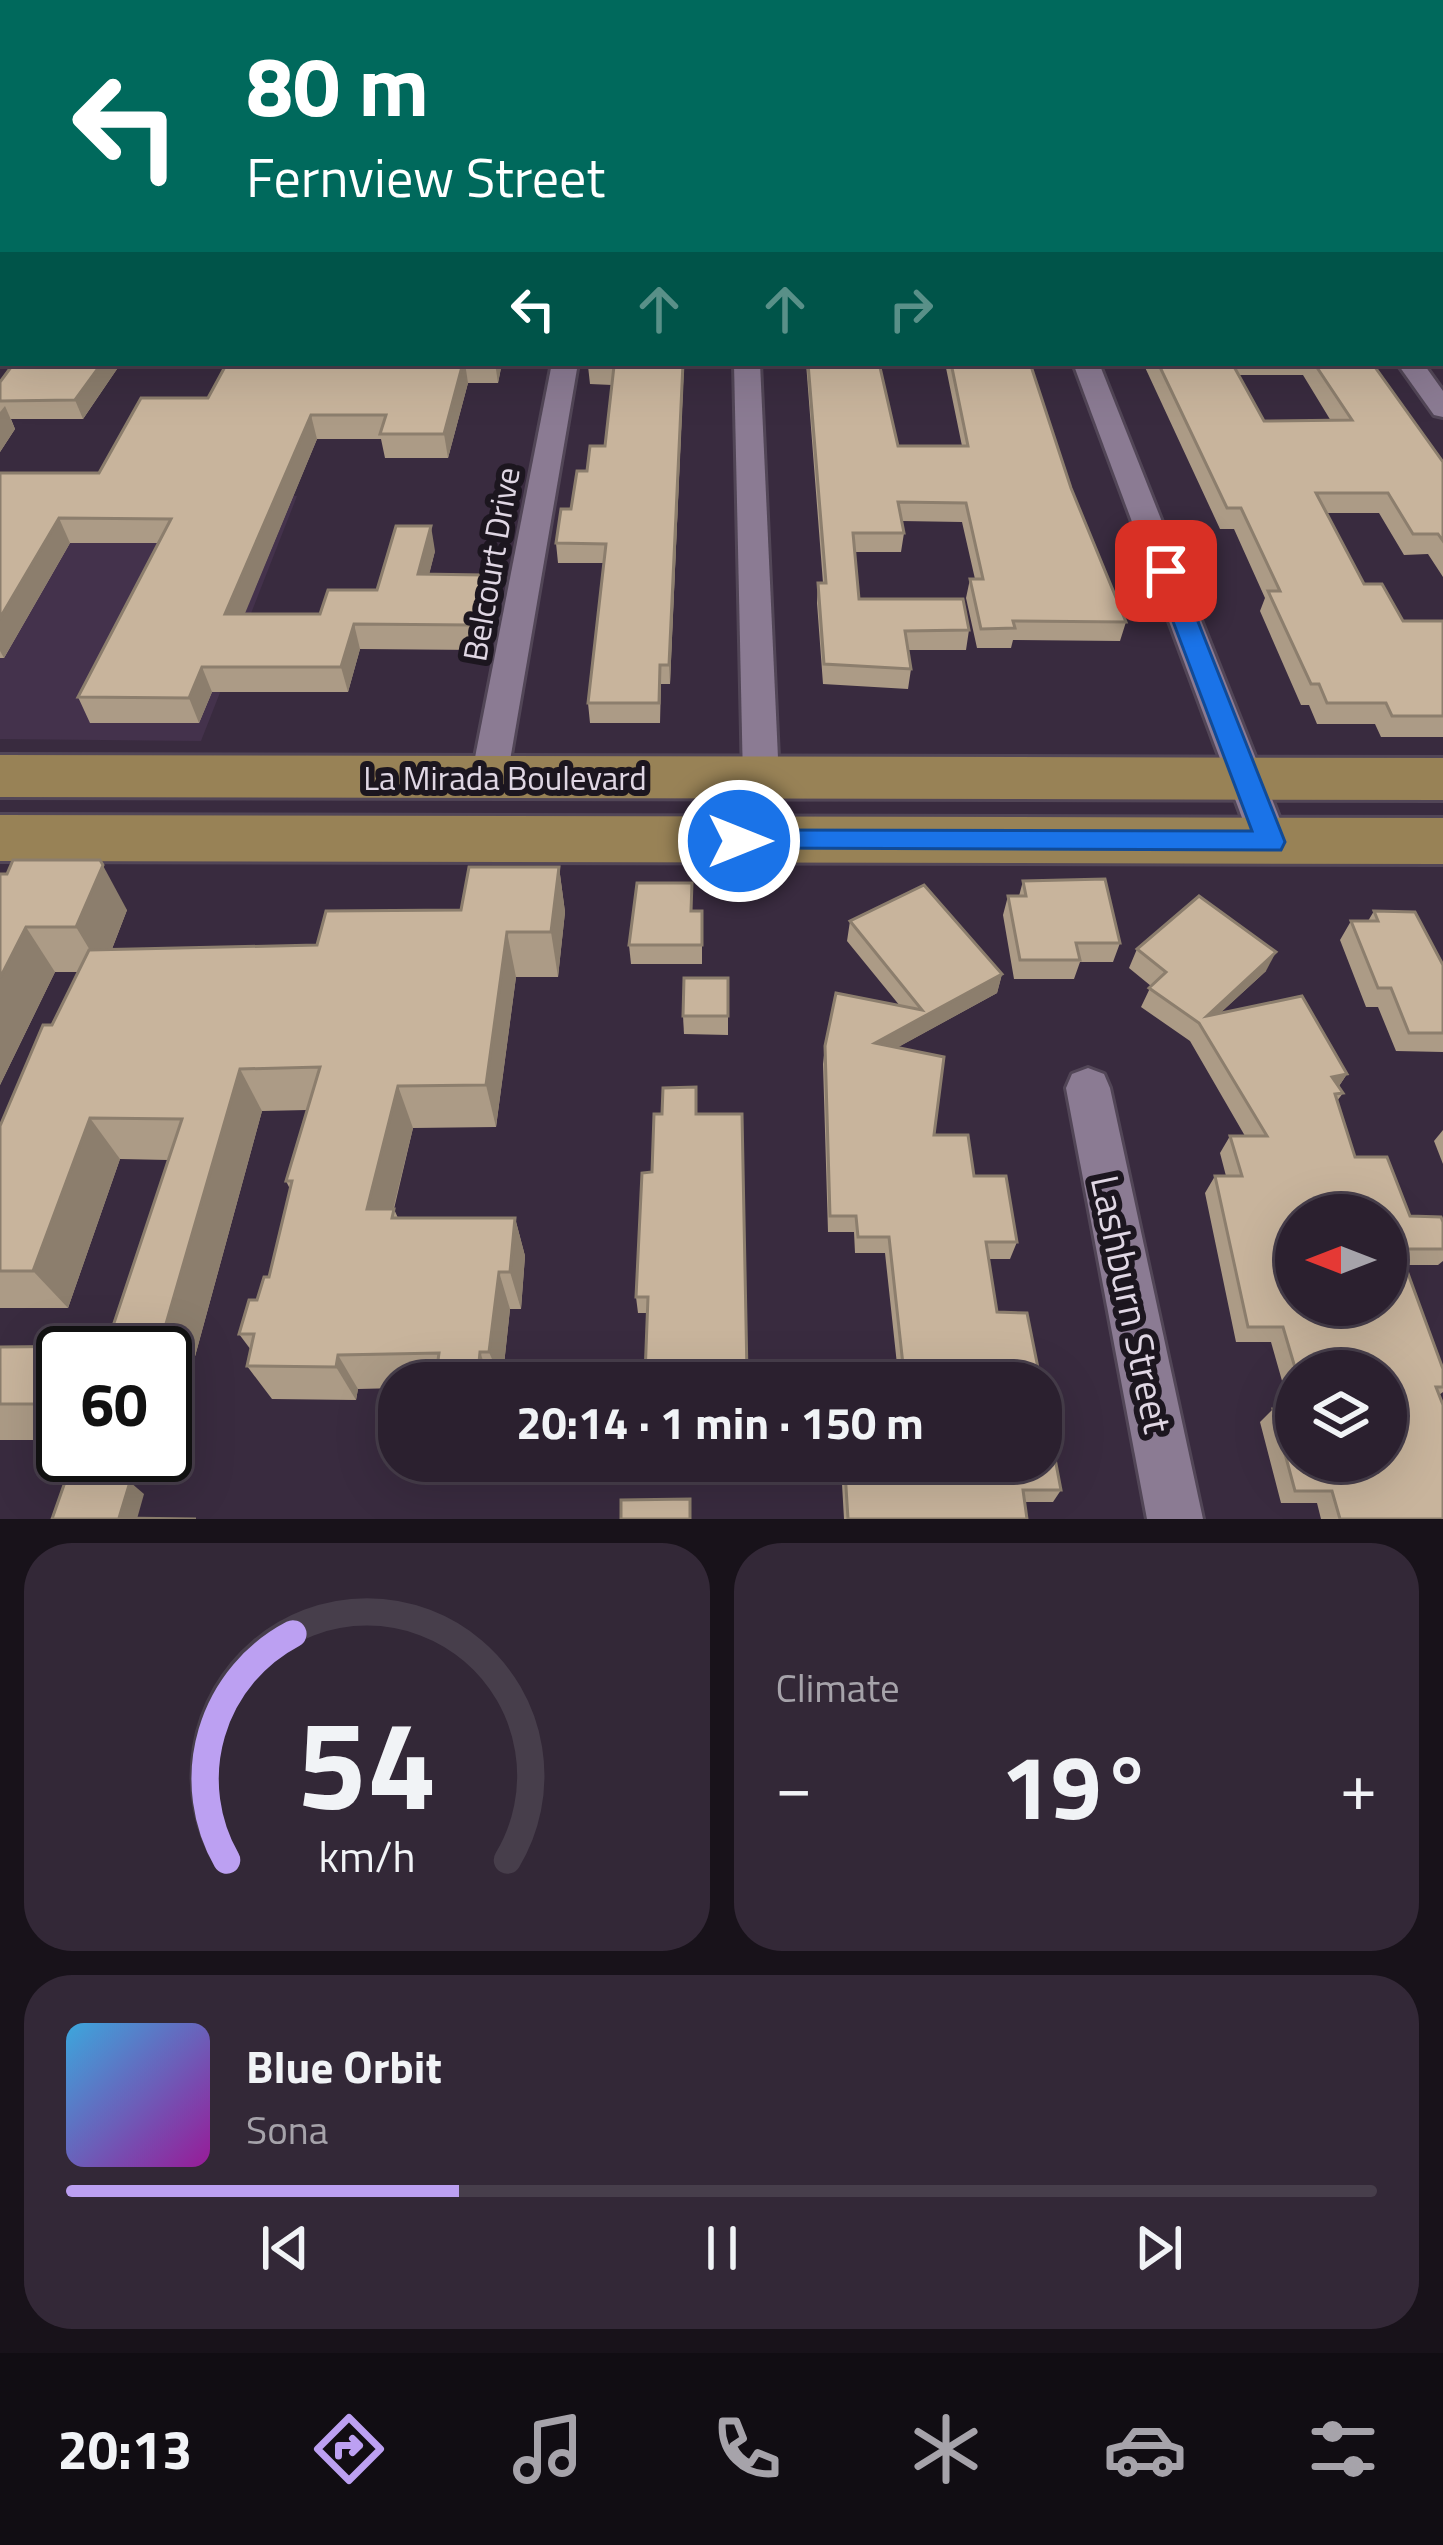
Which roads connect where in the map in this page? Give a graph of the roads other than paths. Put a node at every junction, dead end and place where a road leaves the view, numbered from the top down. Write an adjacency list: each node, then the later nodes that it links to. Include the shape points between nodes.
1 (564, 366): 7 (street, Belcourt Drive)
2 (747, 366): 8 (street)
3 (1087, 366): 9 (street)
4 (1412, 366): 5 (street)
5 (1443, 409)
6 (0, 776): 7 (main road, La Mirada Boulevard)
7 (488, 778): 8 (main road, La Mirada Boulevard)
8 (760, 779): 9 (main road, La Mirada Boulevard)
9 (1246, 779): 10 (main road, La Mirada Boulevard); 13 (street)
10 (1443, 779)
11 (0, 838): 13 (main road, La Mirada Boulevard)
12 (1443, 841): 13 (main road, La Mirada Boulevard)
13 (1270, 842)
14 (1088, 1088): 15 (street, Lashburn Street)
15 (1175, 1519)

